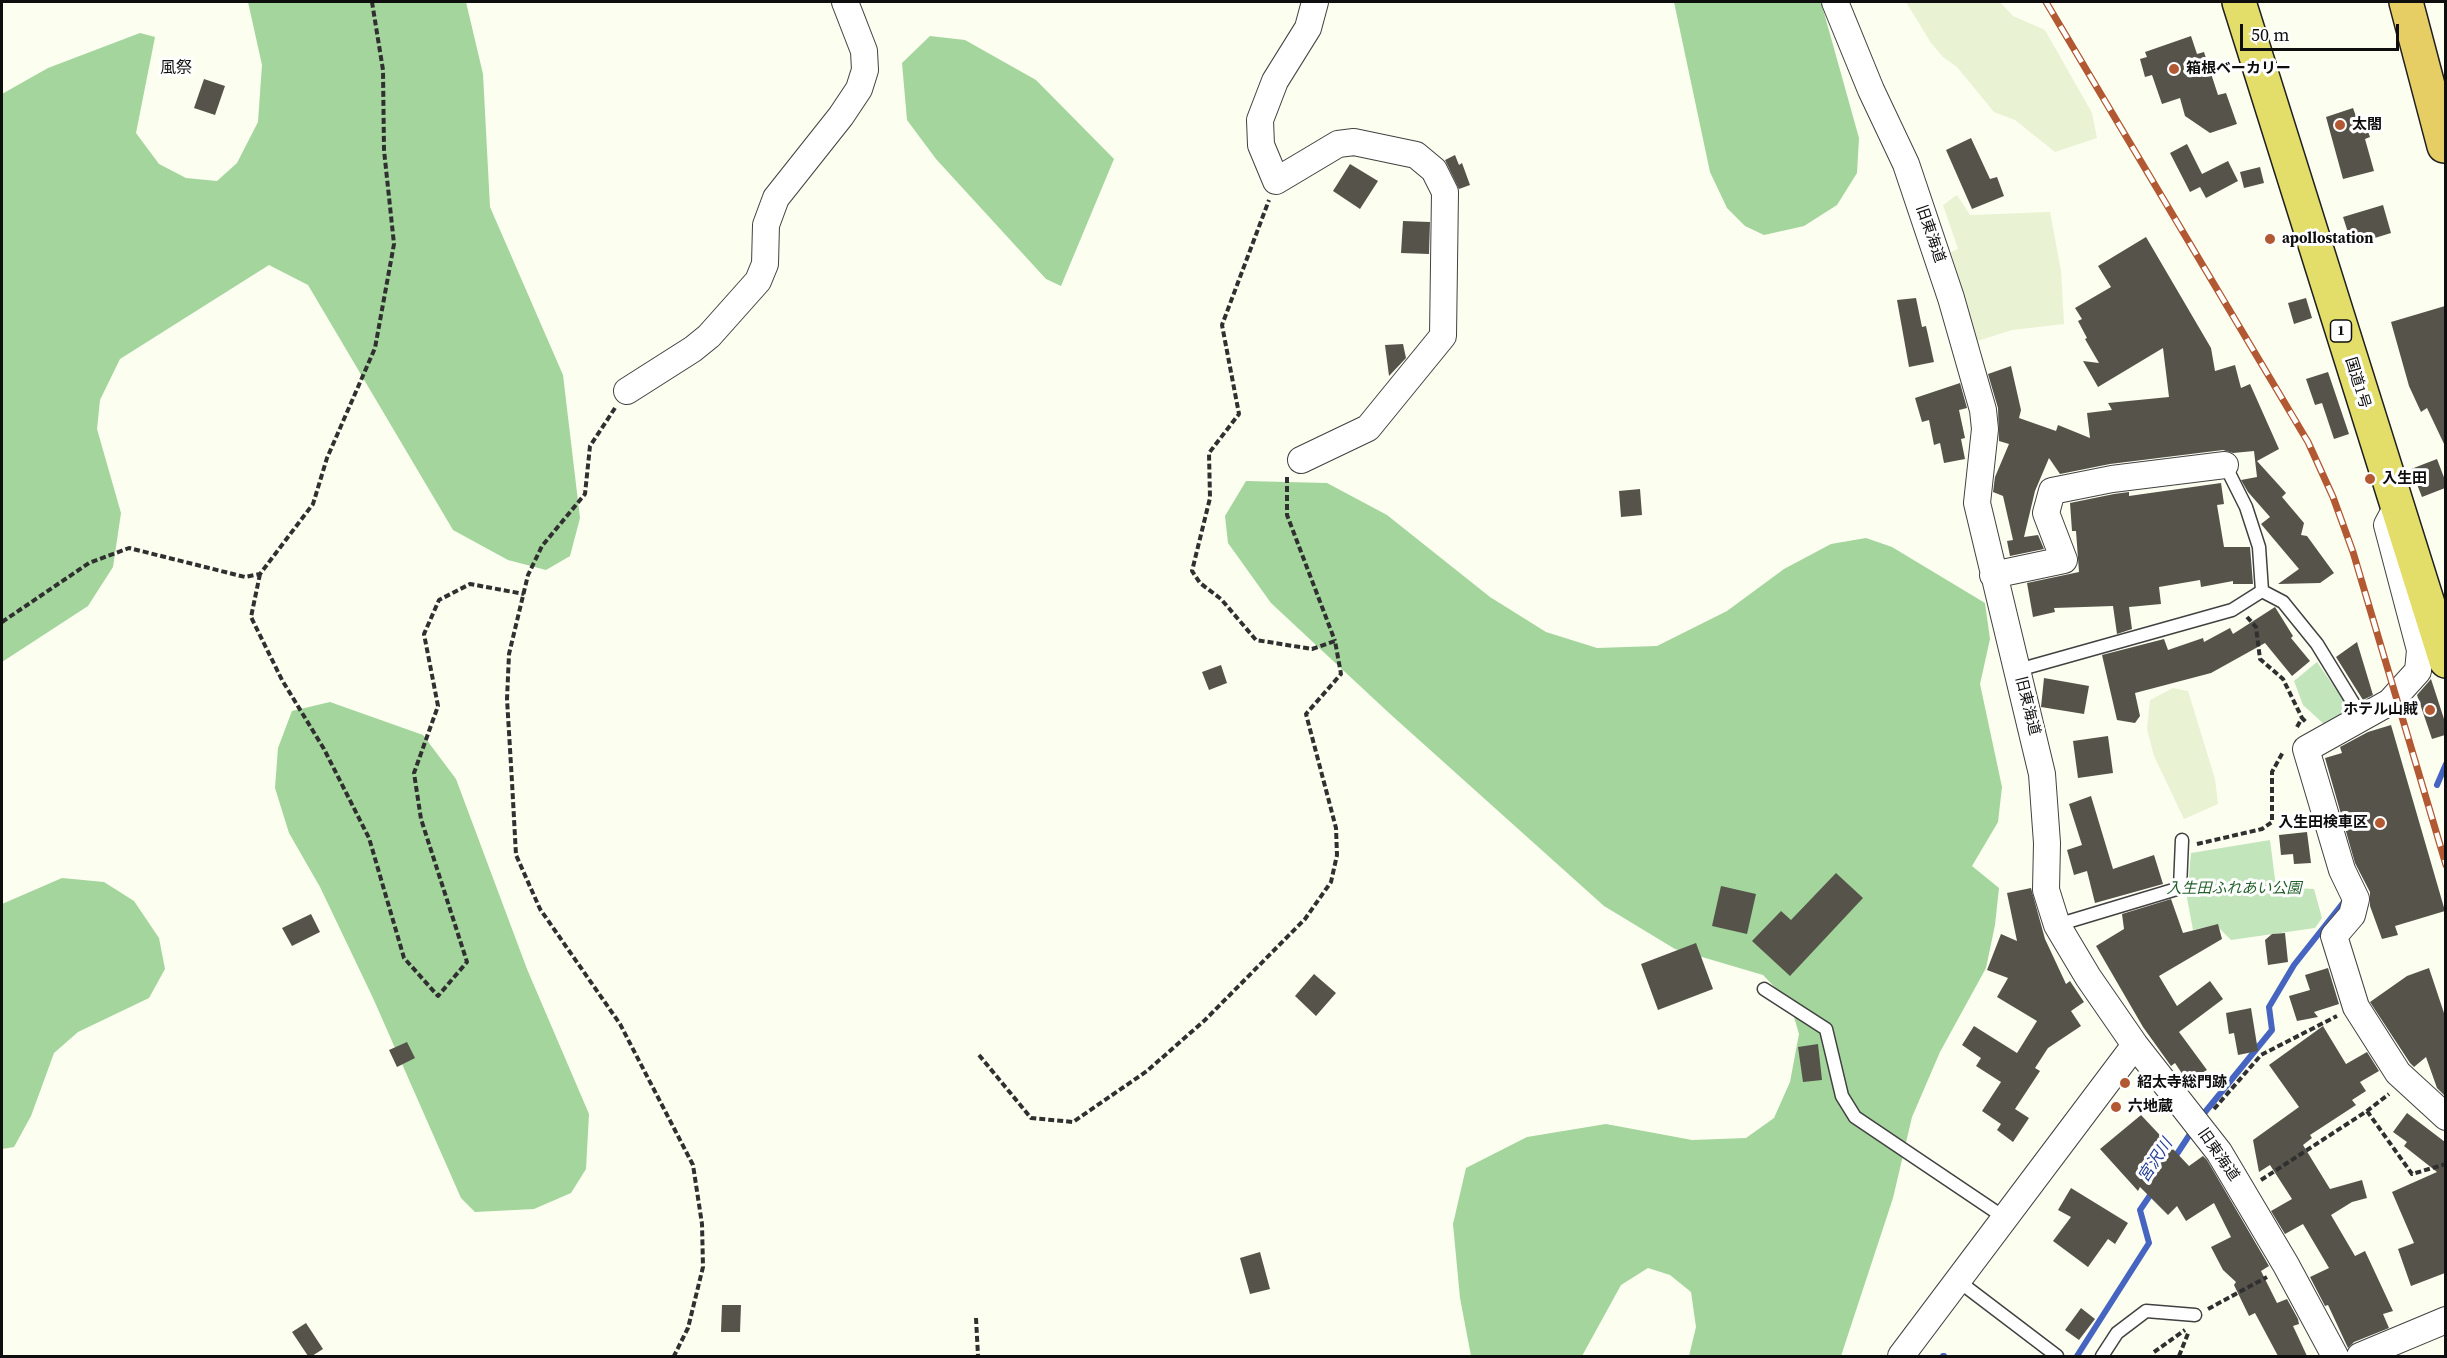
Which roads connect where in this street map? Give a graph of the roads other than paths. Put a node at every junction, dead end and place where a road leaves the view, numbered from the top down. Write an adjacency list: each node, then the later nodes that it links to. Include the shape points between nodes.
1 (845, 2): 10 (street, via 864,51 865,70 859,89 841,116 776,198 766,225 765,264 758,281 709,336)
2 (1314, 2): 11 (street, via 1308,28 1275,81 1260,120 1262,145 1276,181 1338,144 1354,142 1416,155 1434,170 1445,192 1443,336 1368,428)
3 (1835, 2): 14 (street, 旧東海道, via 1906,164 1979,393 1985,429 1977,503)
4 (2239, 2): 13 (highway, 国道1号 / 1)
5 (2390, 2): 9 (highway)
6 (2406, 2): 9 (highway)
7 (2421, 2): 8 (highway)
8 (2445, 86)
9 (2445, 150)
10 (627, 391)
11 (1301, 460)
12 (2225, 465): 14 (street, via 2052,491 2046,513 2064,560); 15 (lane, via 2246,507 2259,547)
13 (2396, 509): 16 (highway, 国道1号 / 1); 18 (street, via 2387,525 2420,650 2420,664 2397,696)
14 (1993, 575): 17 (street, 旧東海道)
15 (2262, 591): 17 (lane, via 2232,610); 18 (lane, via 2283,602 2317,644)
16 (2445, 661)
17 (2018, 670): 20 (street, 旧東海道, via 2042,774 2048,843 2046,890)
18 (2363, 719): 23 (street, via 2306,749 2342,870 2356,899 2352,915 2334,936 2354,1003 2398,1073)
19 (2182, 844): 20 (lane, via 2180,888)
20 (2057, 925): 22 (street, 旧東海道)
21 (1764, 989): 24 (lane, via 1826,1029 1842,1096 1855,1117)
22 (2135, 1045): 24 (street); 31 (street, 旧東海道, via 2219,1152)
23 (2445, 1118)
24 (2005, 1218): 25 (street)
25 (1958, 1280): 28 (street); 29 (lane)
26 (2195, 1315): 30 (lane, via 2146,1311 2117,1333)
27 (2445, 1320): 32 (street)
28 (1901, 1356)
29 (2057, 1356)
30 (2102, 1356)
31 (2335, 1356)
32 (2360, 1356)

